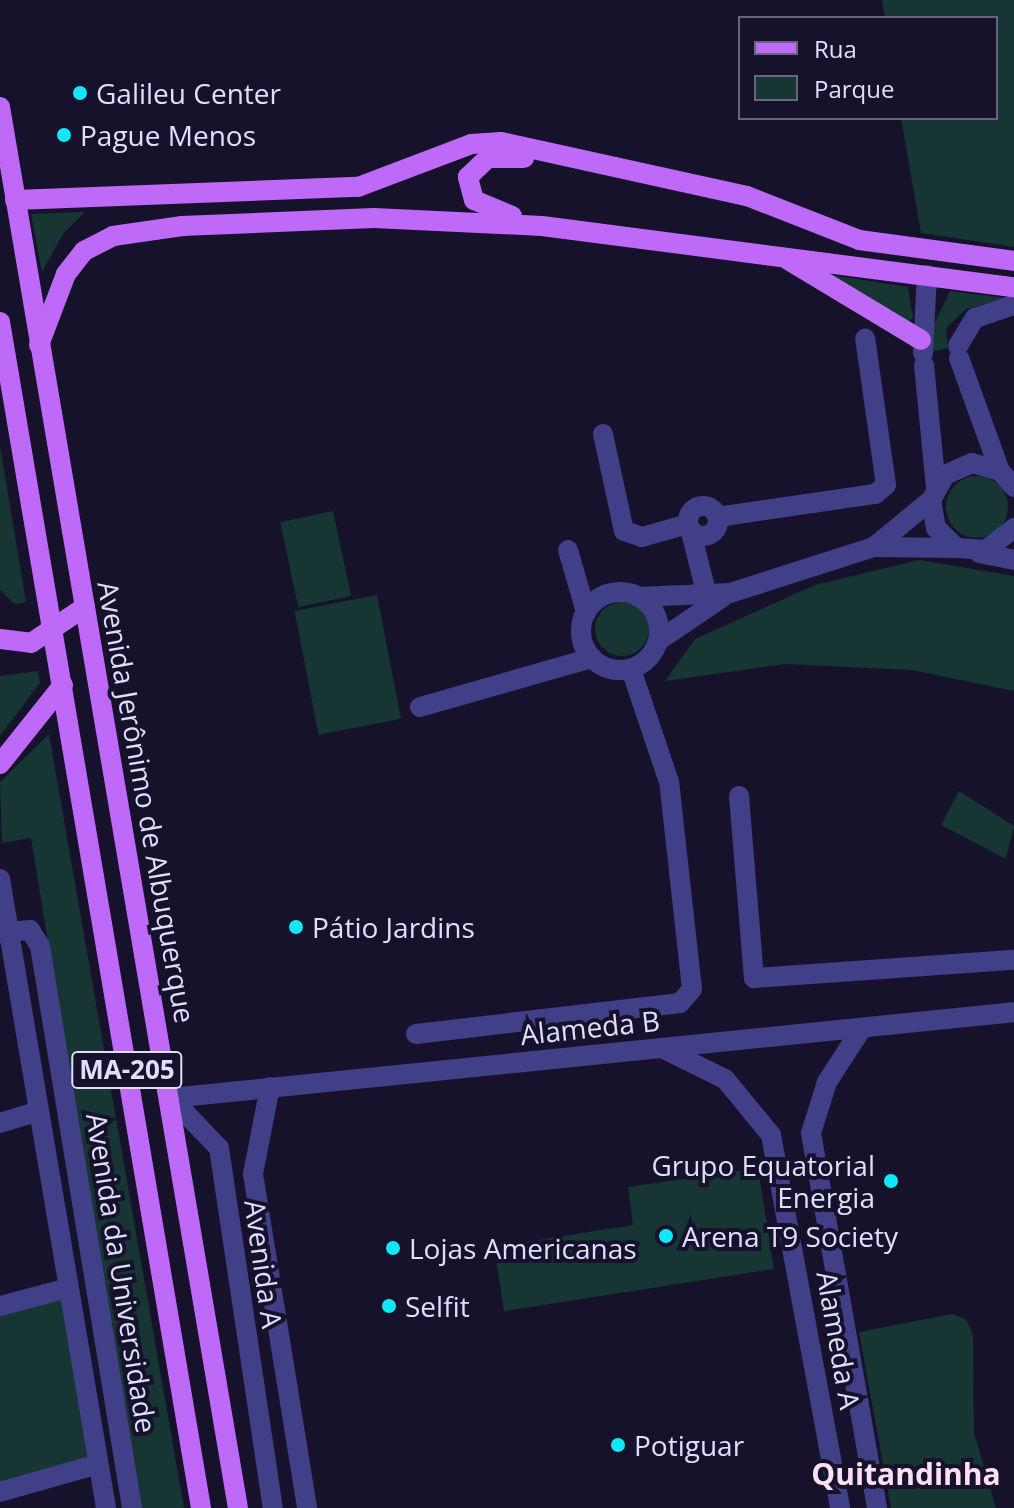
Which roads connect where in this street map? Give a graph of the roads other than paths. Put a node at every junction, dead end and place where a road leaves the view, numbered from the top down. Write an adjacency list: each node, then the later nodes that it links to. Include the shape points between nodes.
1 (0, 107): 3 (main road, Avenida Jerônimo de Albuquerque / MA-205)
2 (747, 196): 3 (main road, via 489,141 358,187); 4 (main road, via 503,155 482,161 468,177 470,196 485,208); 6 (main road, via 852,238)
3 (15, 200): 12 (main road, Avenida Jerônimo de Albuquerque / MA-205)
4 (618, 234): 5 (main road); 12 (main road, via 374,218 136,230 78,256)
5 (781, 256): 7 (main road); 13 (main road)
6 (1014, 261)
7 (927, 275): 8 (main road); 13 (street)
8 (1014, 287)
9 (1014, 305): 15 (street, via 975,318 958,352)
10 (0, 322): 26 (main road, MA-205)
11 (865, 338): 17 (street, via 886,485 875,494 717,517 706,536)
12 (39, 345): 25 (main road, Avenida Jerônimo de Albuquerque / MA-205)
13 (923, 352): 16 (street)
14 (603, 434): 17 (street, via 624,531 642,537)
15 (1007, 479): 16 (street, via 958,467)
16 (934, 493): 19 (street); 20 (street, via 936,528)
17 (689, 526): 23 (street)
18 (1014, 528): 20 (street, via 999,545)
19 (874, 547): 20 (street); 22 (street)
20 (964, 550): 21 (street)
21 (1014, 560)
22 (730, 593): 23 (street); 28 (street)
23 (707, 596): 24 (street)
24 (638, 597): 28 (street, via 656,615); 29 (street, via 593,605 583,641)
25 (85, 607): 26 (main road); 43 (main road, Avenida Jerônimo de Albuquerque / MA-205)
26 (54, 632): 27 (main road, via 20,644); 31 (main road, MA-205)
27 (0, 639)
28 (658, 641): 30 (street)
29 (592, 658): 30 (street); 32 (street)
30 (631, 669): 40 (street, via 669,782 692,989 680,1003)
31 (63, 685): 33 (main road); 58 (main road, MA-205)
32 (420, 707)
33 (0, 764)
34 (739, 796): 37 (street, via 754,978 764,983)
35 (0, 879): 36 (street, Avenida da Universidade)
36 (4, 932): 44 (street, Avenida da Universidade); 48 (street, Avenida da Universidade, via 30,930 40,946)
37 (1014, 960)
38 (1014, 1012): 39 (street, Alameda B)
39 (862, 1028): 41 (street, Alameda B); 63 (street, Alameda A, via 820,1098 811,1152)
40 (416, 1034)
41 (662, 1048): 42 (street, Alameda B); 62 (street, Alameda A, via 725,1079 771,1135)
42 (270, 1087): 43 (street, Alameda B); 52 (street, Avenida A, via 253,1174)
43 (171, 1098): 53 (street, Avenida A, via 219,1148); 59 (main road, Avenida Jerônimo de Albuquerque / MA-205)
44 (39, 1111): 45 (street); 46 (street, Avenida da Universidade)
45 (0, 1123)
46 (68, 1288): 47 (street); 49 (street, Avenida da Universidade)
47 (0, 1306)
48 (106, 1351): 49 (street); 50 (street, Avenida da Universidade)
49 (80, 1356): 51 (street, Avenida da Universidade)
50 (112, 1391): 51 (street); 57 (street, Avenida da Universidade)
51 (87, 1396): 54 (street, Avenida da Universidade)
52 (296, 1452): 53 (street); 61 (street, Avenida A)
53 (265, 1459): 60 (street, Avenida A)
54 (98, 1464): 55 (street); 56 (street, Avenida da Universidade)
55 (0, 1492)
56 (106, 1508)
57 (132, 1508)
58 (201, 1508)
59 (238, 1508)
60 (273, 1508)
61 (307, 1508)
62 (840, 1508)
63 (877, 1508)

